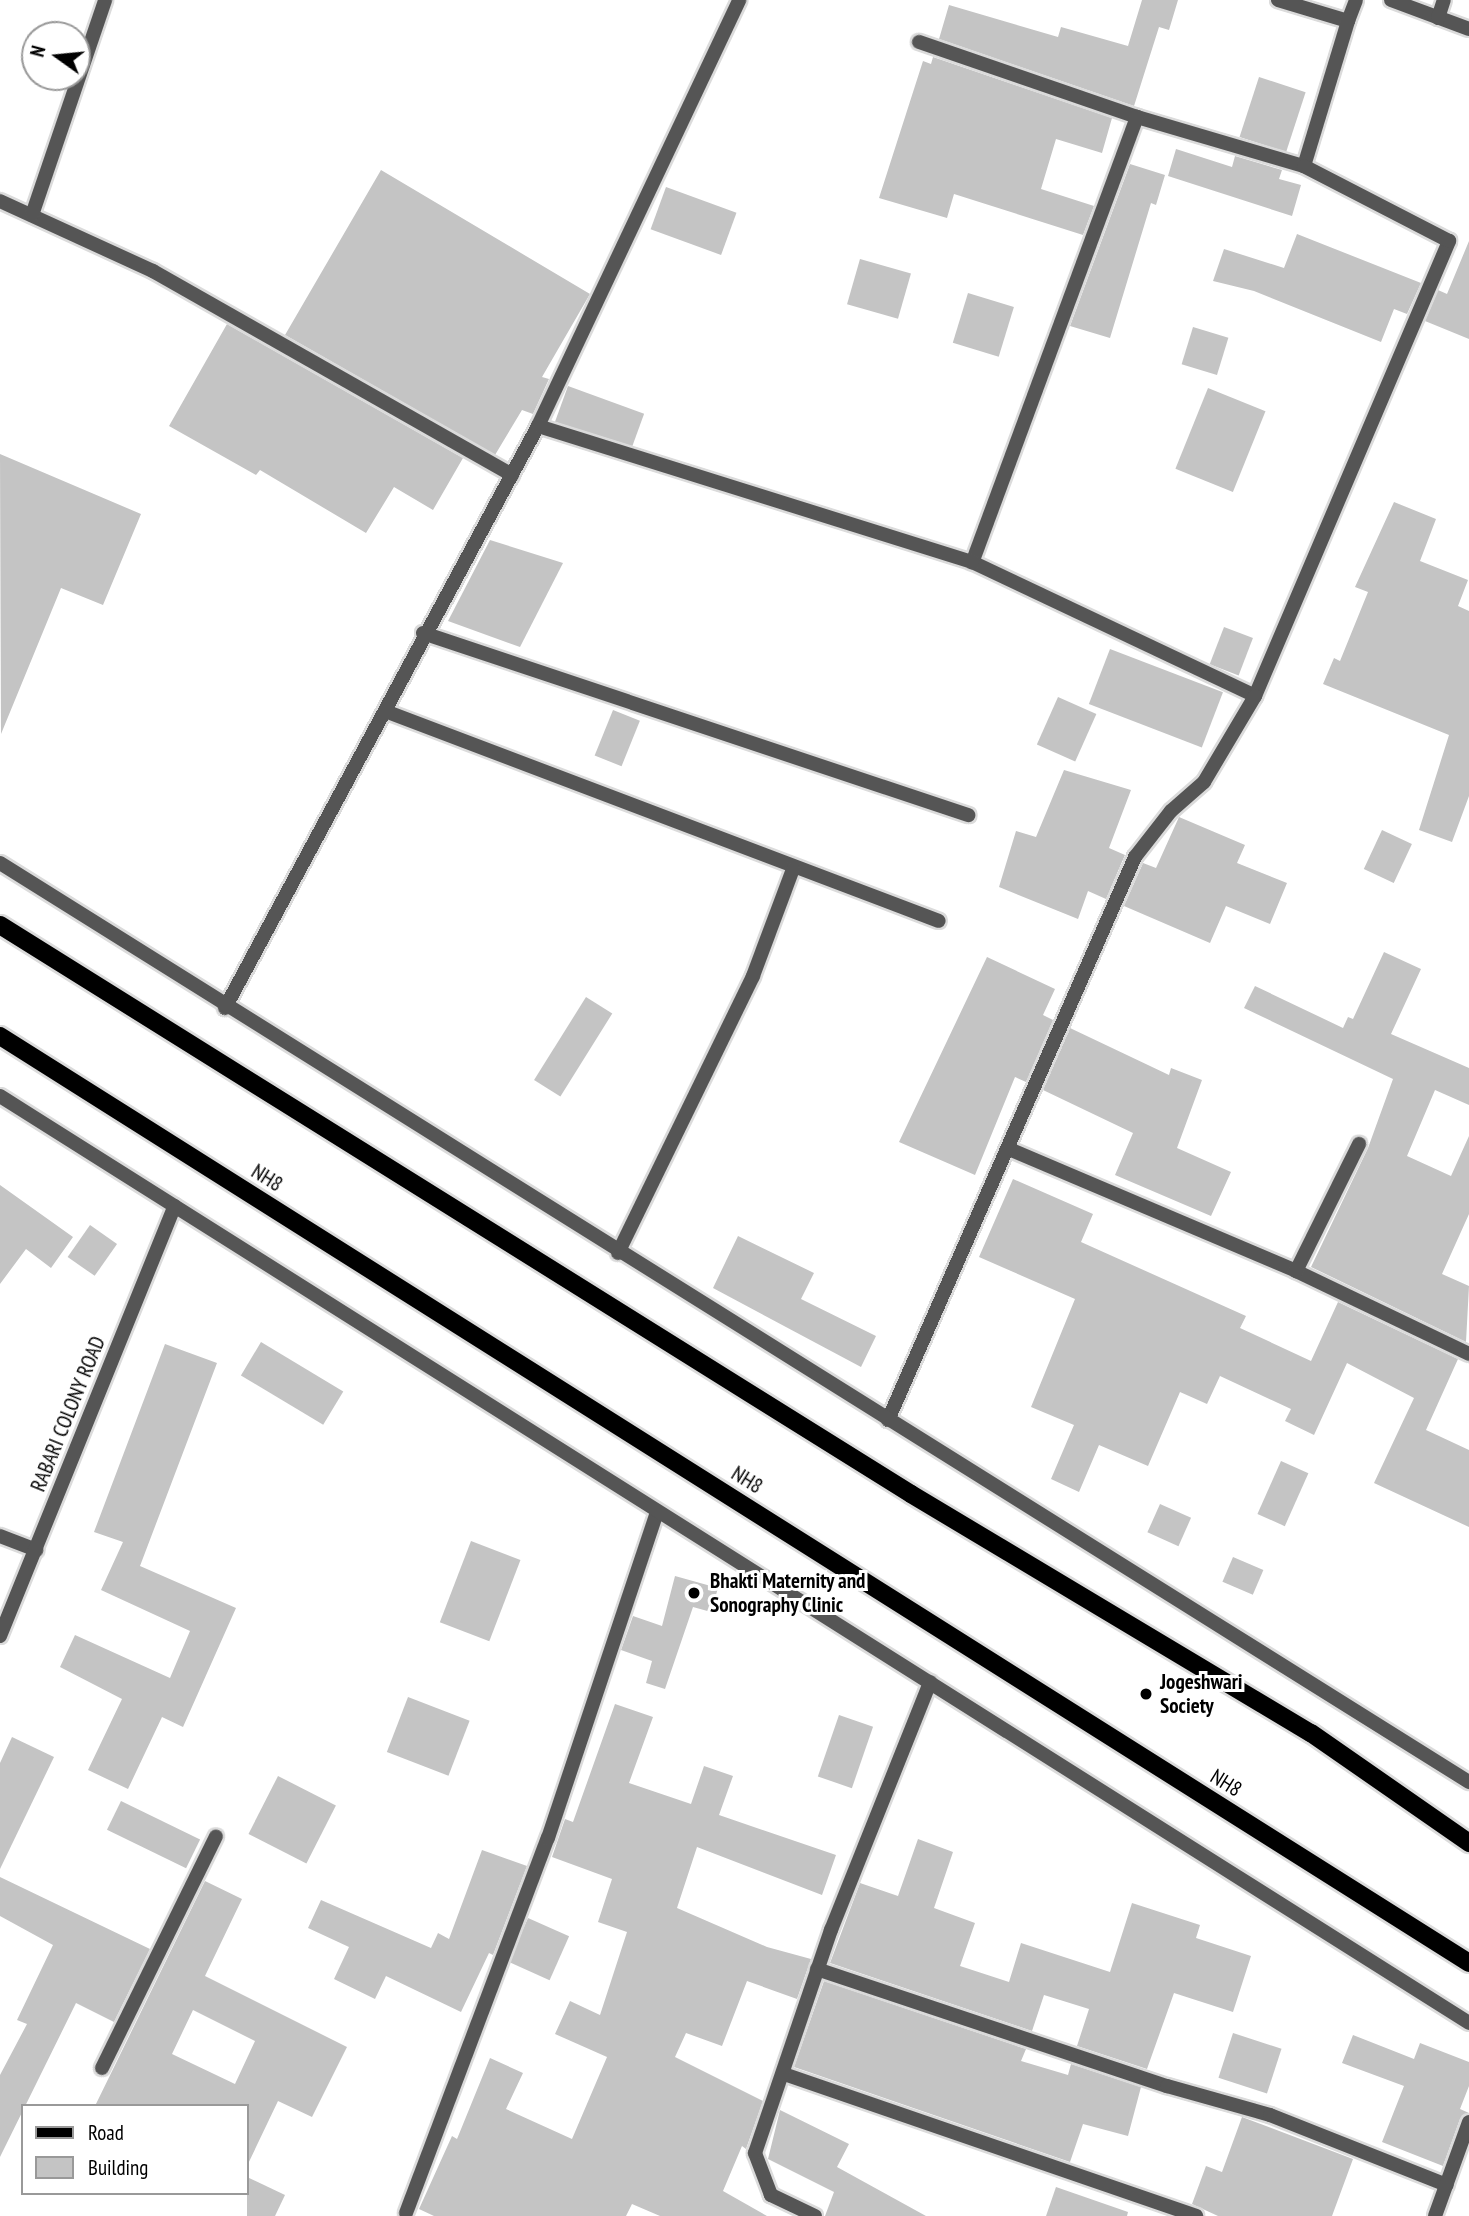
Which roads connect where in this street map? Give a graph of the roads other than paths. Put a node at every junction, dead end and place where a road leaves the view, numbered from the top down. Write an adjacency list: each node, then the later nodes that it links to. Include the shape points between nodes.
1 (105, 0): 14 (street)
2 (739, 0): 15 (street)
3 (1278, 0): 8 (street)
4 (1356, 0): 8 (street)
5 (1391, 0): 7 (street)
6 (1444, 0): 7 (street)
7 (1438, 18): 9 (street)
8 (1348, 21): 12 (street)
9 (1469, 29)
10 (919, 41): 11 (street)
11 (1137, 117): 12 (street); 17 (street)
12 (1304, 166): 19 (street, via 1449,241)
13 (0, 201): 14 (street)
14 (32, 215): 16 (street, via 153,271)
15 (538, 426): 16 (street); 17 (street)
16 (512, 475): 18 (street)
17 (972, 562): 19 (street)
18 (423, 633): 20 (street); 21 (street)
19 (1255, 696): 30 (street, via 1204,782 1171,811 1135,858)
20 (385, 711): 23 (street); 26 (street)
21 (968, 815)
22 (0, 863): 26 (street)
23 (793, 869): 24 (street); 32 (street, via 753,976)
24 (939, 921)
25 (0, 925): 43 (main road, via 911,1494 1311,1733)
26 (225, 1007): 32 (street)
27 (0, 1036): 44 (main road, NH8)
28 (0, 1096): 31 (street)
29 (1359, 1144): 33 (street)
30 (1009, 1149): 33 (street); 35 (street)
31 (175, 1206): 36 (street); 38 (street, RABARI COLONY ROAD)
32 (618, 1254): 35 (street)
33 (1296, 1271): 34 (street)
34 (1469, 1354)
35 (888, 1420): 41 (street)
36 (657, 1513): 40 (street); 51 (street, via 548,1838)
37 (0, 1536): 38 (street)
38 (36, 1550): 39 (street, RABARI COLONY ROAD)
39 (0, 1636)
40 (930, 1682): 45 (street); 46 (street)
41 (1469, 1782)
42 (216, 1836): 47 (street)
43 (1469, 1843)
44 (1469, 1963)
45 (817, 1969): 48 (street); 50 (street, via 1270,2115)
46 (1469, 2023)
47 (102, 2068)
48 (784, 2074): 52 (street, via 755,2153 760,2176 771,2195); 53 (street)
49 (1469, 2122): 50 (street)
50 (1447, 2185): 54 (street)
51 (406, 2213)
52 (815, 2216)
53 (1196, 2216)
54 (1435, 2216)

